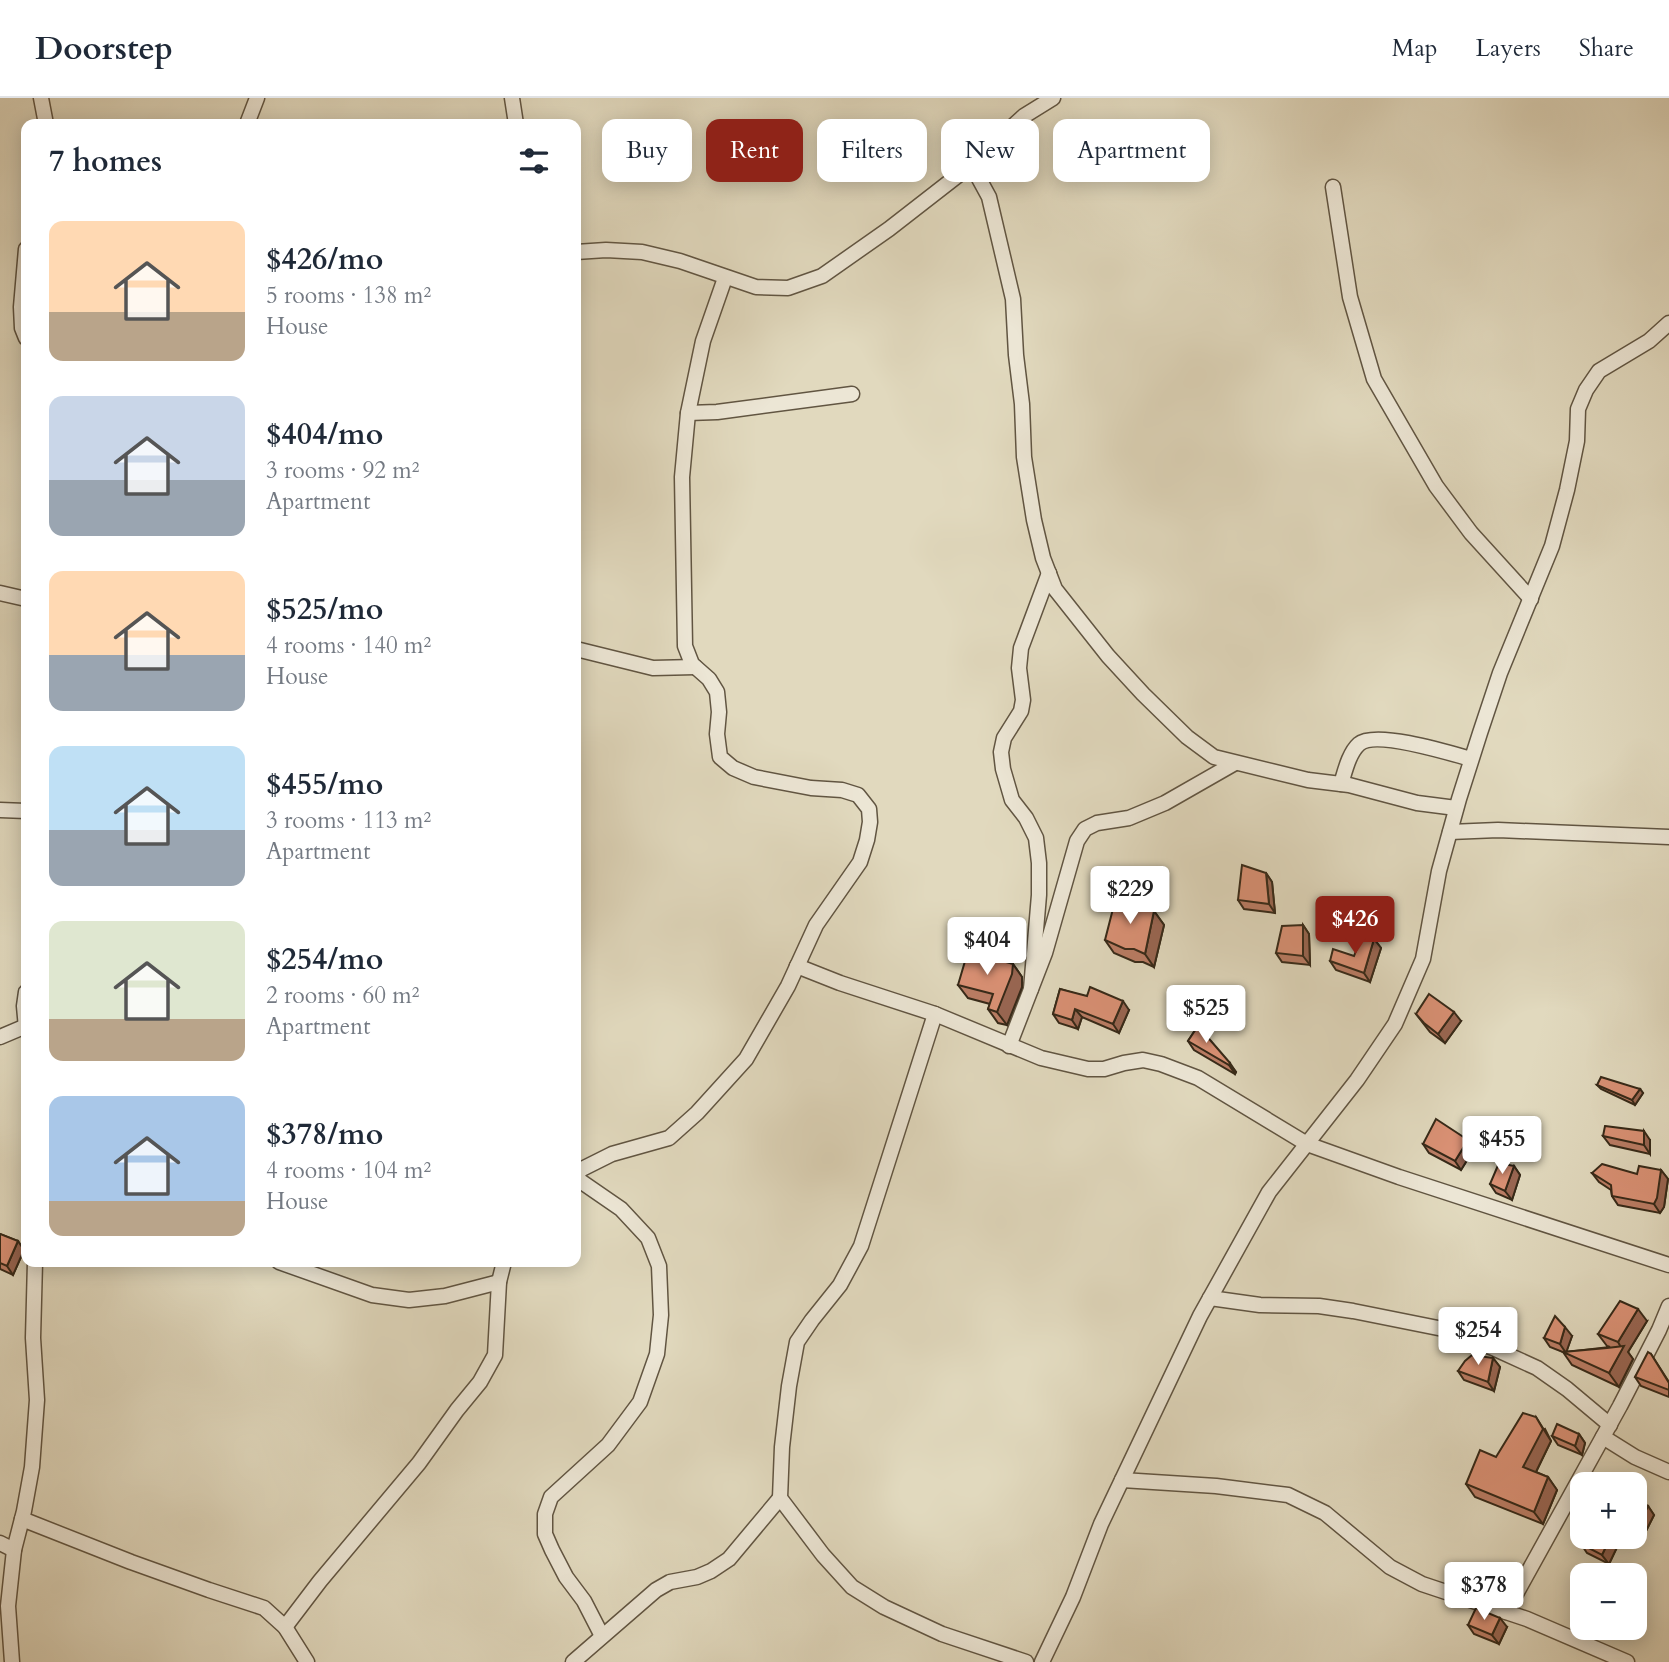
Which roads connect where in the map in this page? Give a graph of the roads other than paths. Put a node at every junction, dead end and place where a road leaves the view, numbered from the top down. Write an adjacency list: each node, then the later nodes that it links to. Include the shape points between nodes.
1 (41, 98): 5 (street)
2 (257, 98): 6 (street)
3 (512, 98): 7 (street)
4 (1053, 98): 8 (street)
5 (45, 119)
6 (249, 119)
7 (515, 119)
8 (1021, 119)
9 (949, 182): 13 (street, via 822,276 788,288 756,287)
10 (981, 182): 17 (street, via 989,197 1013,299 1024,457)
11 (1333, 187): 20 (street, via 1350,297 1374,379 1436,486)
12 (581, 252): 13 (street, via 642,252)
13 (725, 278): 16 (street, via 703,341)
14 (1669, 323): 20 (street, via 1599,372 1586,390 1578,409 1577,441 1552,546)
15 (852, 394): 16 (street)
16 (688, 413): 22 (street, via 682,477 685,646)
17 (1049, 573): 24 (street, via 1055,589 1143,694 1201,749); 32 (street, via 1021,648 1021,711 1001,752 1012,800 1026,818 1038,850)
18 (0, 593): 19 (street)
19 (21, 598)
20 (1531, 599): 23 (street)
21 (581, 650): 22 (street, via 653,668)
22 (695, 667): 31 (street, via 717,692 720,757 733,768 754,777 859,795 869,809 860,862 816,925)
23 (1472, 758): 25 (street, via 1369,739 1354,750); 26 (street)
24 (1235, 763): 25 (street); 32 (street, via 1165,803 1085,829 1077,841)
25 (1341, 784): 26 (street)
26 (1456, 808): 29 (street)
27 (0, 810): 28 (street)
28 (21, 811)
29 (1450, 832): 30 (street); 37 (street, via 1423,959 1395,1024)
30 (1669, 837)
31 (797, 966): 33 (street); 38 (street, via 747,1059 697,1113 669,1138 612,1154)
32 (1031, 989): 36 (street)
33 (935, 1014): 36 (street); 50 (street, via 861,1246 840,1285 797,1342 782,1447)
34 (21, 1029): 35 (street)
35 (0, 1037)
36 (1009, 1046): 37 (street, via 1088,1069 1143,1060 1161,1064 1198,1078)
37 (1307, 1144): 40 (street); 45 (street, via 1269,1192)
38 (581, 1170)
39 (581, 1180): 56 (street, via 621,1209 648,1238 659,1266 662,1315 657,1354 640,1402 608,1446 551,1497 545,1514 545,1534 552,1550)
40 (1669, 1265)
41 (35, 1267): 51 (street, via 37,1400)
42 (293, 1267): 44 (street, via 372,1296 409,1300)
43 (502, 1267): 44 (street)
44 (499, 1282): 55 (street, via 495,1355 480,1382)
45 (1210, 1298): 47 (street, via 1319,1306 1443,1329 1537,1368 1567,1389); 49 (street)
46 (1669, 1306): 47 (street)
47 (1606, 1431): 48 (street, via 1635,1457); 54 (street)
48 (1669, 1472)
49 (1122, 1480): 54 (street, via 1288,1495 1325,1513 1390,1567 1422,1584); 61 (street)
50 (780, 1498): 56 (street, via 729,1559 711,1571 656,1590); 60 (street, via 852,1587 942,1634)
51 (22, 1519): 53 (street); 55 (street, via 264,1608)
52 (0, 1543): 53 (street)
53 (14, 1550): 57 (street, via 8,1606)
54 (1506, 1612): 62 (street)
55 (285, 1627): 58 (street)
56 (602, 1636): 59 (street)
57 (12, 1662)
58 (307, 1662)
59 (573, 1662)
60 (1026, 1662)
61 (1042, 1662)
62 (1627, 1662)

